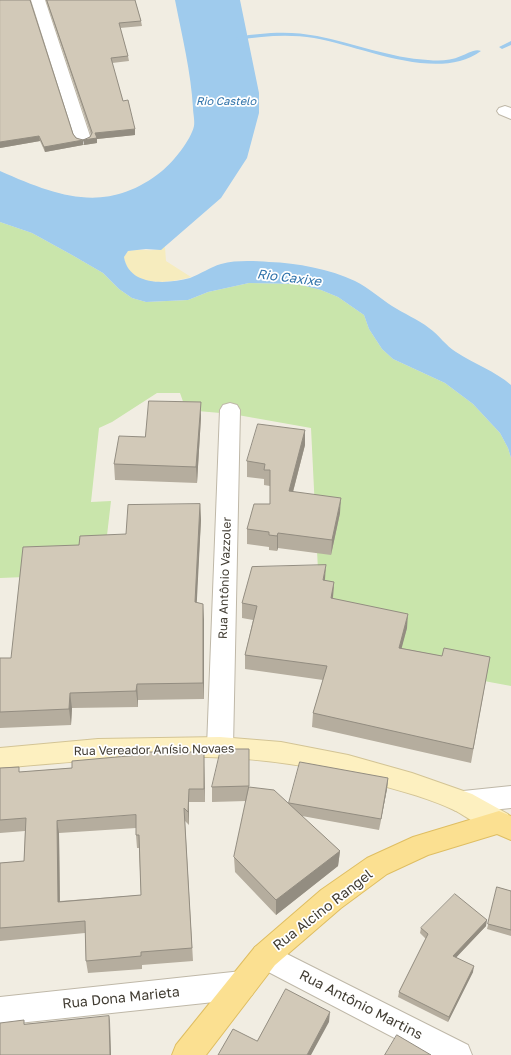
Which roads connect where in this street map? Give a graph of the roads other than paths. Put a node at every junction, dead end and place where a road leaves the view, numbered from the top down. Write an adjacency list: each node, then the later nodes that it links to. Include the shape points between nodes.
1 (38, 0): 2 (street)
2 (83, 139)
3 (230, 410): 4 (street, Rua Antônio Vazzoler)
4 (220, 747): 5 (main road, Rua Vereador Anísio Novaes, via 98,749); 7 (main road, Rua Vereador Anísio Novaes, via 281,752 348,766)
5 (0, 758)
6 (511, 797): 7 (street)
7 (463, 802): 8 (main road, Rua Vereador Anísio Novaes)
8 (505, 825): 9 (main road, Rua Alcino Rangel, via 422,845 378,866 331,899)
9 (265, 956): 10 (main road, Rua Alcino Rangel); 13 (street, Rua Antônio Martins)
10 (242, 985): 11 (street, Rua Dona Marieta); 12 (main road, Rua Alcino Rangel)
11 (0, 1011)
12 (187, 1055)
13 (458, 1055)

